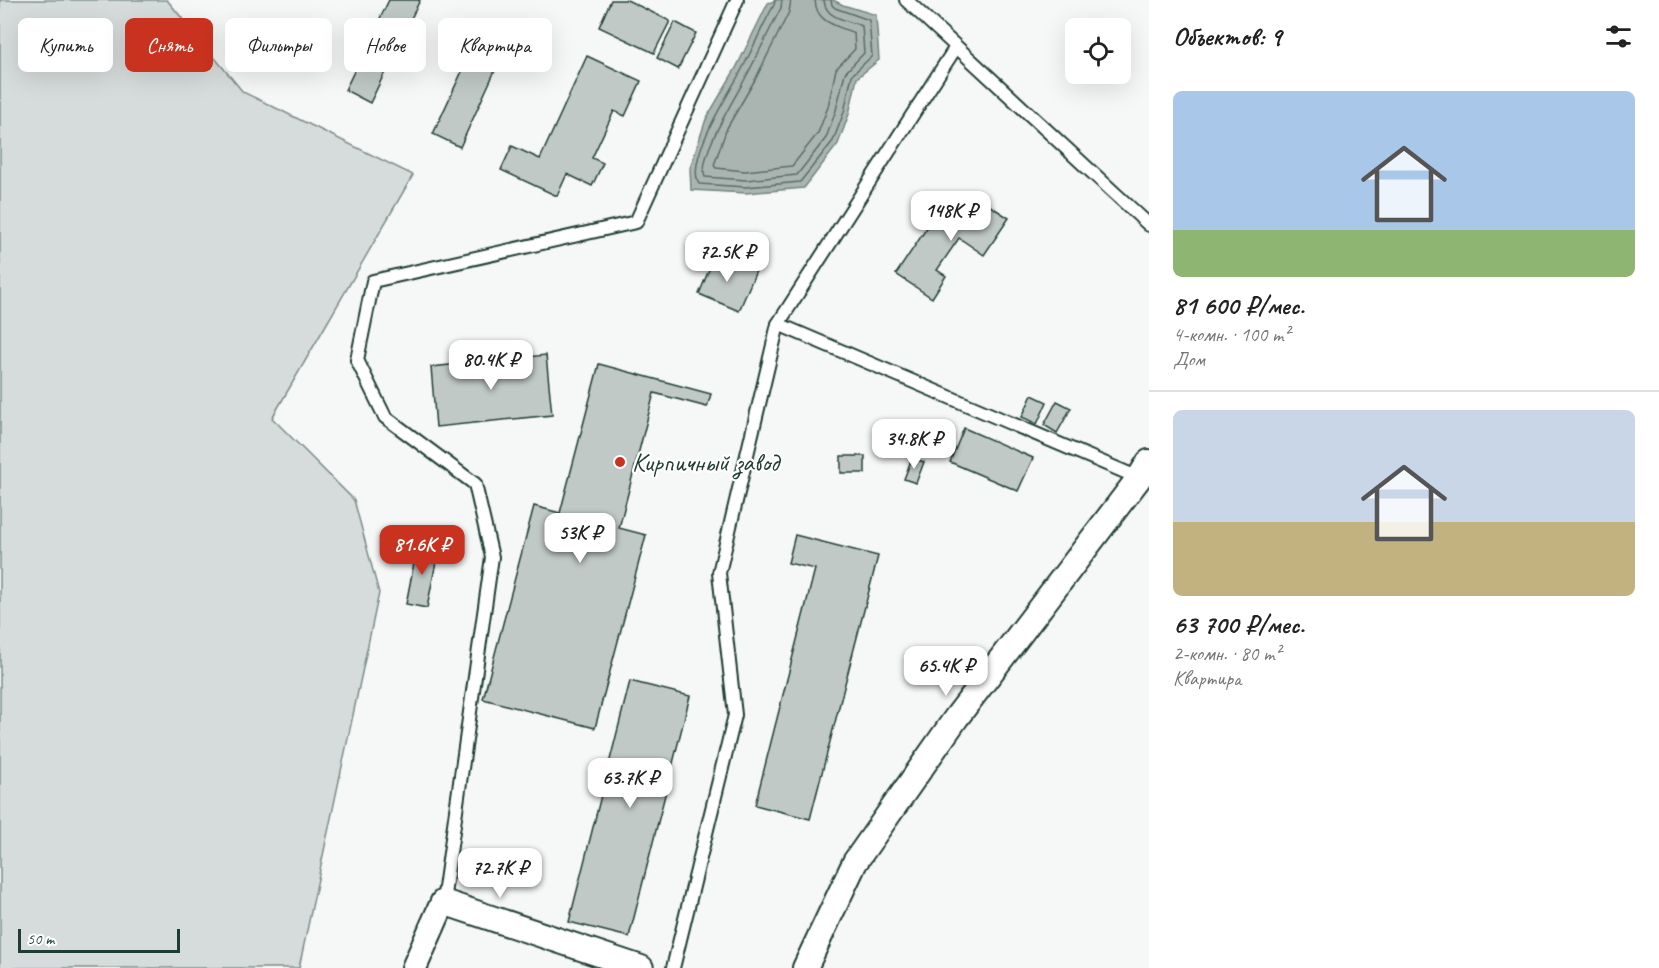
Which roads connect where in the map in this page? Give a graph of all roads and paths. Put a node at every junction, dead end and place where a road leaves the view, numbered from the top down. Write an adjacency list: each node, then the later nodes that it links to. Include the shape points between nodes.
1 (737, 0): 7 (lane, via 636,222 373,281 357,360 385,417 475,484 492,557)
2 (906, 0): 3 (lane)
3 (956, 47): 4 (lane); 5 (lane)
4 (1149, 225)
5 (778, 324): 6 (lane); 10 (lane, via 719,573 735,715)
6 (1144, 470): 11 (street, via 956,718 855,862)
7 (443, 902): 8 (street); 9 (street)
8 (414, 968)
9 (641, 968)
10 (673, 968)
11 (805, 968)

